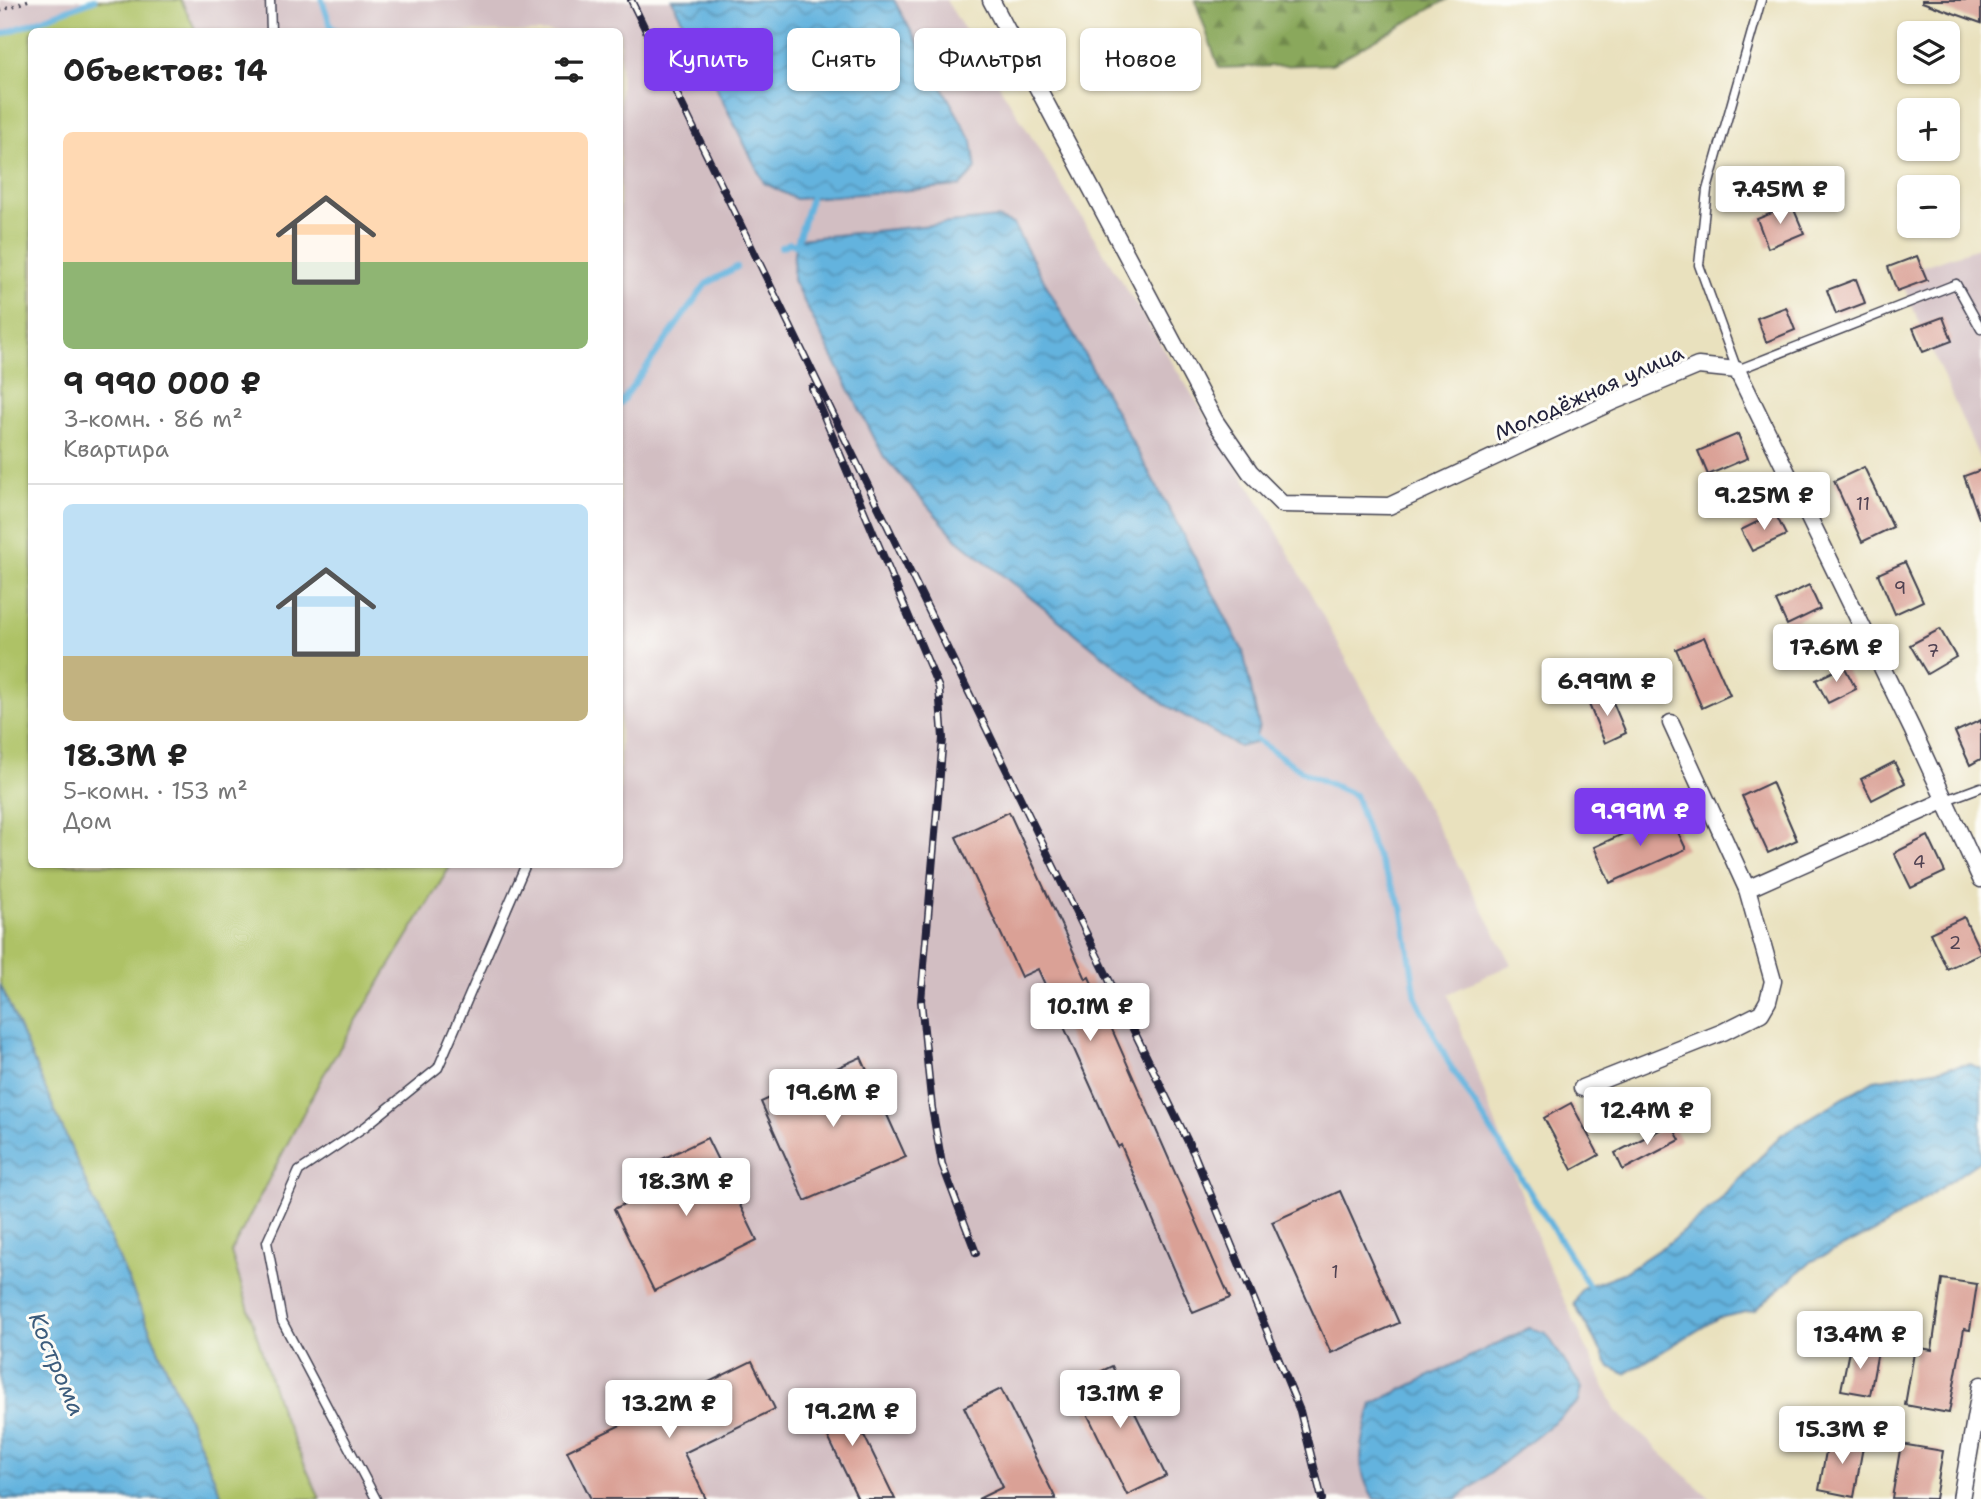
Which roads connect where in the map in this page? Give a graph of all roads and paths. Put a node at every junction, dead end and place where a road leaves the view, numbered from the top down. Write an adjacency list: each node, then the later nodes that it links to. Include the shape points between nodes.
1 (29, 0): 5 (path)
2 (270, 0): 6 (lane)
3 (991, 0): 8 (street, Молодёжная улица, via 1215,421 1250,472 1282,504 1389,506 1698,366)
4 (1761, 0): 8 (lane, via 1707,190 1699,265)
5 (0, 11)
6 (271, 28)
7 (1981, 329): 8 (lane, via 1956,284)
8 (1737, 370): 11 (street)
9 (1671, 723): 14 (street)
10 (1981, 787): 11 (lane)
11 (1946, 800): 13 (street); 14 (street)
12 (524, 868): 17 (lane, via 438,1068 366,1126 299,1171 268,1242 282,1321)
13 (1981, 879)
14 (1747, 889): 15 (street, via 1773,981 1761,1013)
15 (1582, 1088)
16 (1981, 1385): 18 (street)
17 (376, 1499)
18 (1961, 1499)

